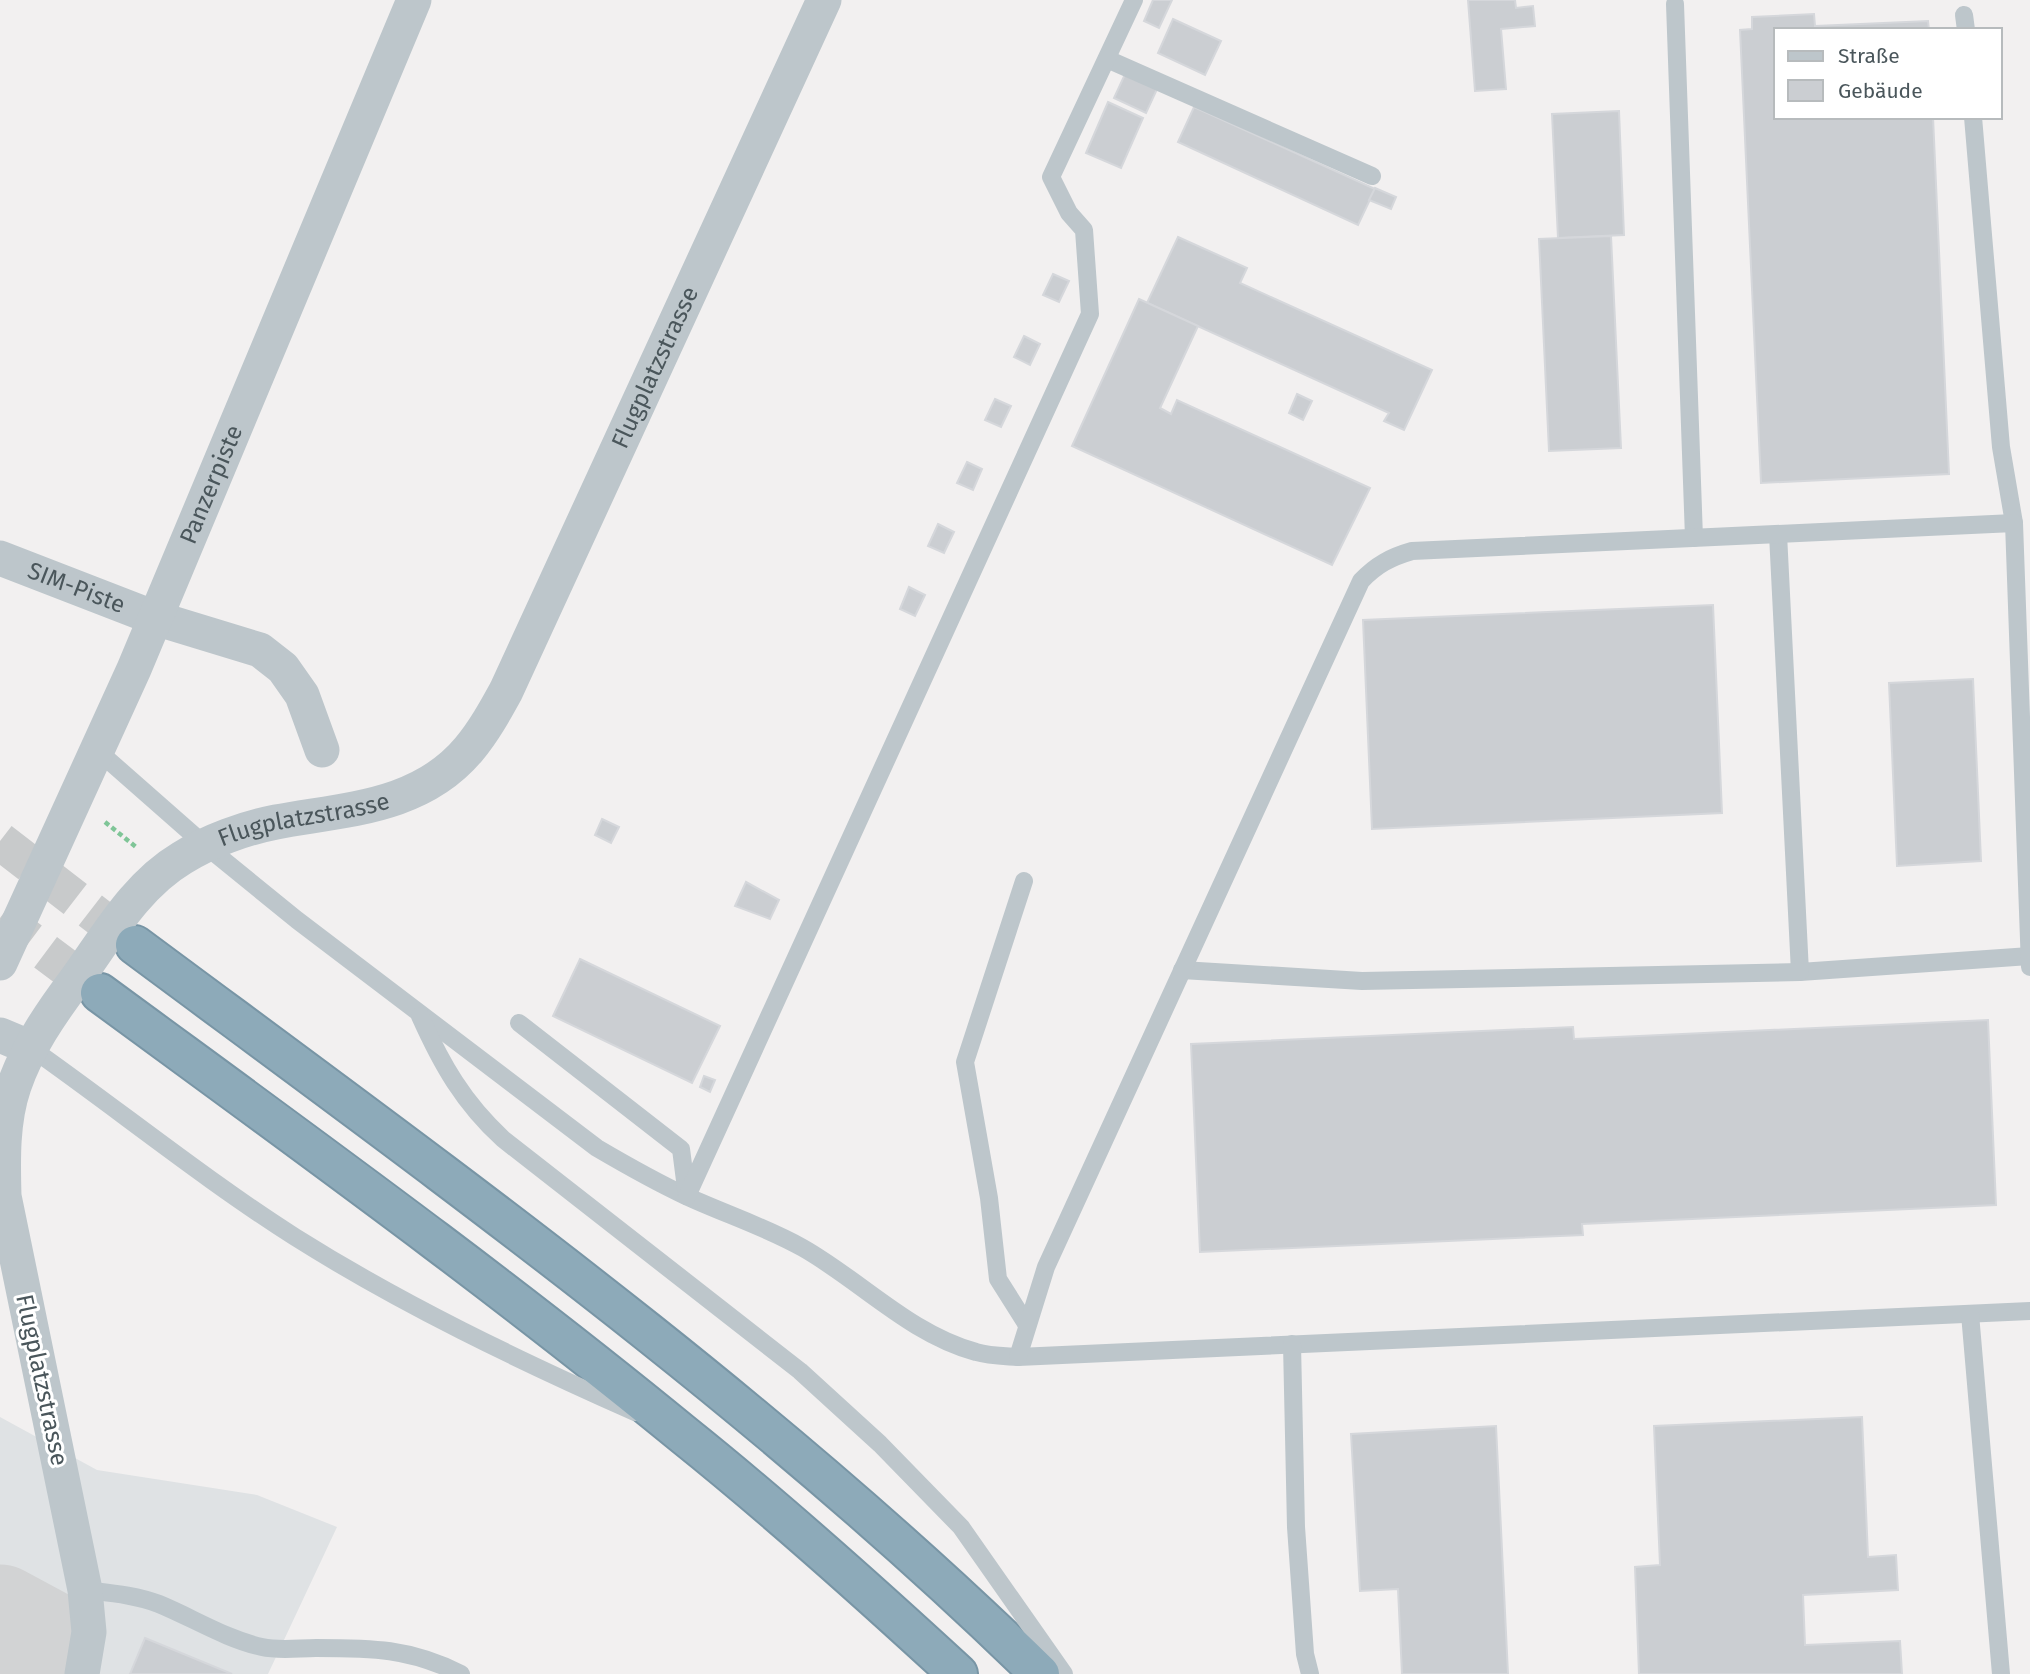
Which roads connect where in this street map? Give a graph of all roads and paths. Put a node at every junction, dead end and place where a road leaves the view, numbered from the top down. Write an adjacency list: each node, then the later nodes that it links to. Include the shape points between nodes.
1 (414, 0): 12 (street, Panzerpiste)
2 (824, 0): 16 (street, Flugplatzstrasse, via 487,726 468,751 443,772 393,801 274,822)
3 (1134, 0): 5 (lane)
4 (1675, 4): 10 (lane)
5 (1107, 59): 7 (lane); 29 (lane, via 1051,177 1069,213 1084,230 1090,314)
6 (1973, 119): 8 (lane, via 2001,447)
7 (1372, 176)
8 (2014, 523): 9 (lane); 20 (lane)
9 (1778, 534): 10 (lane); 24 (lane)
10 (1694, 538): 23 (lane, via 1412,551 1375,567 1361,580)
11 (0, 558): 12 (street, SIM-Piste)
12 (155, 618): 13 (street, SIM-Piste, via 260,650 283,668 302,695); 14 (street, Panzerpiste)
13 (322, 750)
14 (97, 751): 15 (street, Panzerpiste); 16 (lane)
15 (75, 799): 17 (path); 21 (street, Panzerpiste)
16 (206, 846): 17 (street, Flugplatzstrasse); 26 (lane)
17 (164, 869): 28 (street, Flugplatzstrasse, via 141,891 54,1010)
18 (1024, 881): 32 (lane, via 965,1062 998,1279)
19 (135, 945): 40 (highway, via 647,1331 863,1511)
20 (2030, 956): 22 (lane); 24 (lane)
21 (0, 964)
22 (2030, 967)
23 (1182, 970): 24 (lane, via 1362,981); 32 (lane, via 1046,1267)
24 (1800, 971)
25 (100, 993): 35 (highway, via 395,1211)
26 (420, 1015): 29 (lane, via 597,1148); 41 (lane, via 461,1094 503,1139 800,1371 880,1444 961,1527)
27 (519, 1023): 29 (lane, via 681,1149)
28 (16, 1042): 35 (lane, via 292,1236 365,1280 519,1361); 36 (street, Flugplatzstrasse, via 3,1157 4,1196)
29 (687, 1196): 34 (lane, via 804,1249 927,1332 978,1353)
30 (2030, 1311): 31 (lane)
31 (1970, 1314): 33 (lane); 43 (lane)
32 (1027, 1325): 34 (lane)
33 (1292, 1343): 34 (lane); 42 (lane, via 1296,1527)
34 (1018, 1357)
35 (684, 1434): 39 (highway, via 826,1553)
36 (85, 1590): 37 (street, Flugplatzstrasse, via 89,1632); 38 (lane, via 156,1603 265,1648 399,1651)
37 (82, 1674)
38 (461, 1674)
39 (958, 1674)
40 (1040, 1674)
41 (1064, 1674)
42 (1310, 1674)
43 (2001, 1674)

